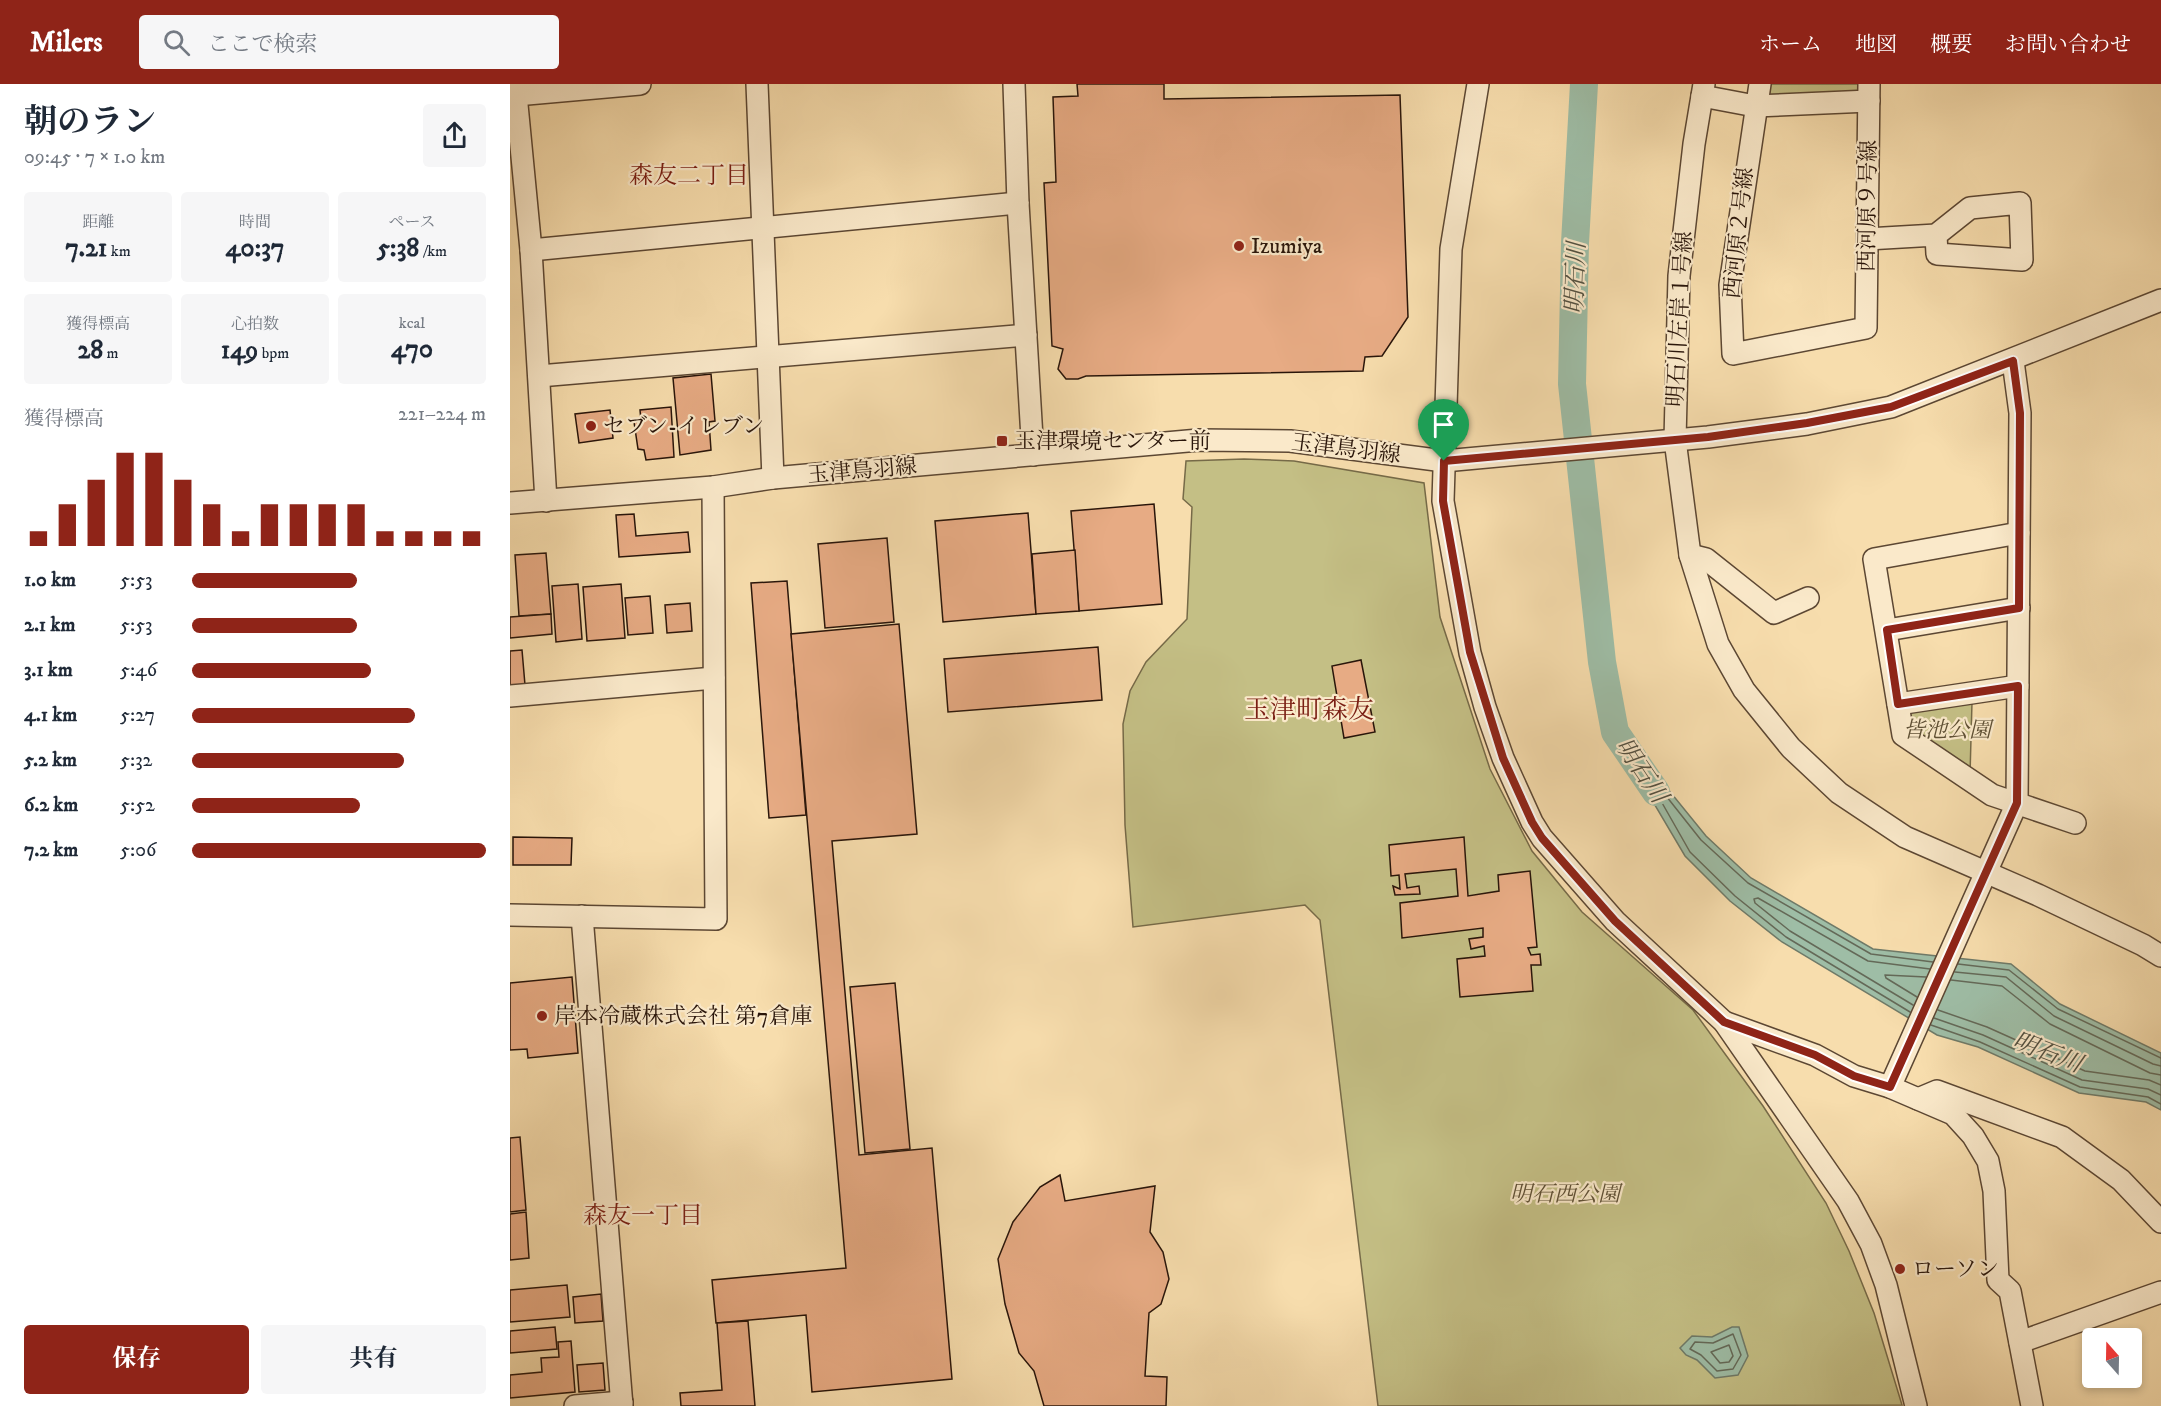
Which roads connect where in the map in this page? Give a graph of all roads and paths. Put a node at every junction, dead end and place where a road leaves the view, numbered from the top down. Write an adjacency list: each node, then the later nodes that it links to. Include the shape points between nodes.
1 (640, 84): 6 (street)
2 (757, 84): 11 (street)
3 (1014, 84): 10 (street)
4 (1478, 84): 23 (street, via 1451,249)
5 (1760, 84): 9 (street, 西河原２号線)
6 (515, 90): 14 (street)
7 (1703, 90): 9 (street); 21 (street, 明石川左岸１号線, via 1679,276)
8 (1869, 92): 9 (street); 13 (street, 西河原９号線)
9 (1755, 106): 16 (street, 西河原２号線, via 1730,285 1732,354)
10 (1018, 203): 11 (street); 17 (street)
11 (763, 227): 14 (street); 18 (street)
12 (1936, 235): 13 (street)
13 (1868, 239): 16 (street, 西河原９号線)
14 (531, 250): 20 (street)
15 (2161, 300): 19 (street, 玉津鳥羽線)
16 (1866, 328)
17 (1026, 335): 18 (street); 22 (street)
18 (768, 357): 20 (street); 24 (street)
19 (2013, 361): 21 (street, 玉津鳥羽線, via 1891,407 1807,423); 28 (street, via 2020,413)
20 (539, 376): 26 (street)
21 (1675, 440): 23 (street, 玉津鳥羽線); 29 (street, 明石川左岸１号線)
22 (1033, 455): 23 (street, 玉津鳥羽線, via 1245,439); 24 (street, 玉津鳥羽線)
23 (1444, 461): 43 (street, via 1443,501 1470,652 1503,758 1532,822 1615,921)
24 (773, 478): 25 (street, 玉津鳥羽線)
25 (713, 487): 26 (street, 玉津鳥羽線); 33 (street)
26 (546, 501): 27 (street, 玉津鳥羽線)
27 (510, 503)
28 (2019, 533): 31 (street); 32 (street, via 1874,559)
29 (1690, 555): 30 (street, via 1706,559 1774,613); 39 (street, 明石川左岸１号線, via 1718,644 1744,690 1791,748 1839,793 1905,837)
30 (1808, 598)
31 (2019, 608): 32 (street); 34 (street)
32 (1887, 630): 36 (street)
33 (714, 678): 35 (street); 41 (street, via 716,919)
34 (2018, 686): 36 (street); 37 (street)
35 (510, 696)
36 (1898, 704): 37 (street, via 1903,735 1992,795)
37 (2017, 803): 38 (street); 39 (street)
38 (2075, 823)
39 (1987, 874): 42 (street, 明石川左岸１号線); 44 (street)
40 (510, 915): 41 (street)
41 (582, 916): 49 (street)
42 (2161, 956)
43 (1724, 1022): 44 (street); 51 (street, via 1848,1201 1871,1244 1886,1285)
44 (1890, 1087): 45 (street)
45 (1918, 1099): 46 (street, via 1937,1091 2062,1137 2121,1180); 48 (street, via 1953,1114 1988,1161 1994,1191 1998,1280 2010,1291)
46 (2161, 1222)
47 (2161, 1292): 48 (street)
48 (2020, 1342): 52 (street)
49 (622, 1404): 50 (street)
50 (575, 1406)
51 (1916, 1406)
52 (2032, 1406)

